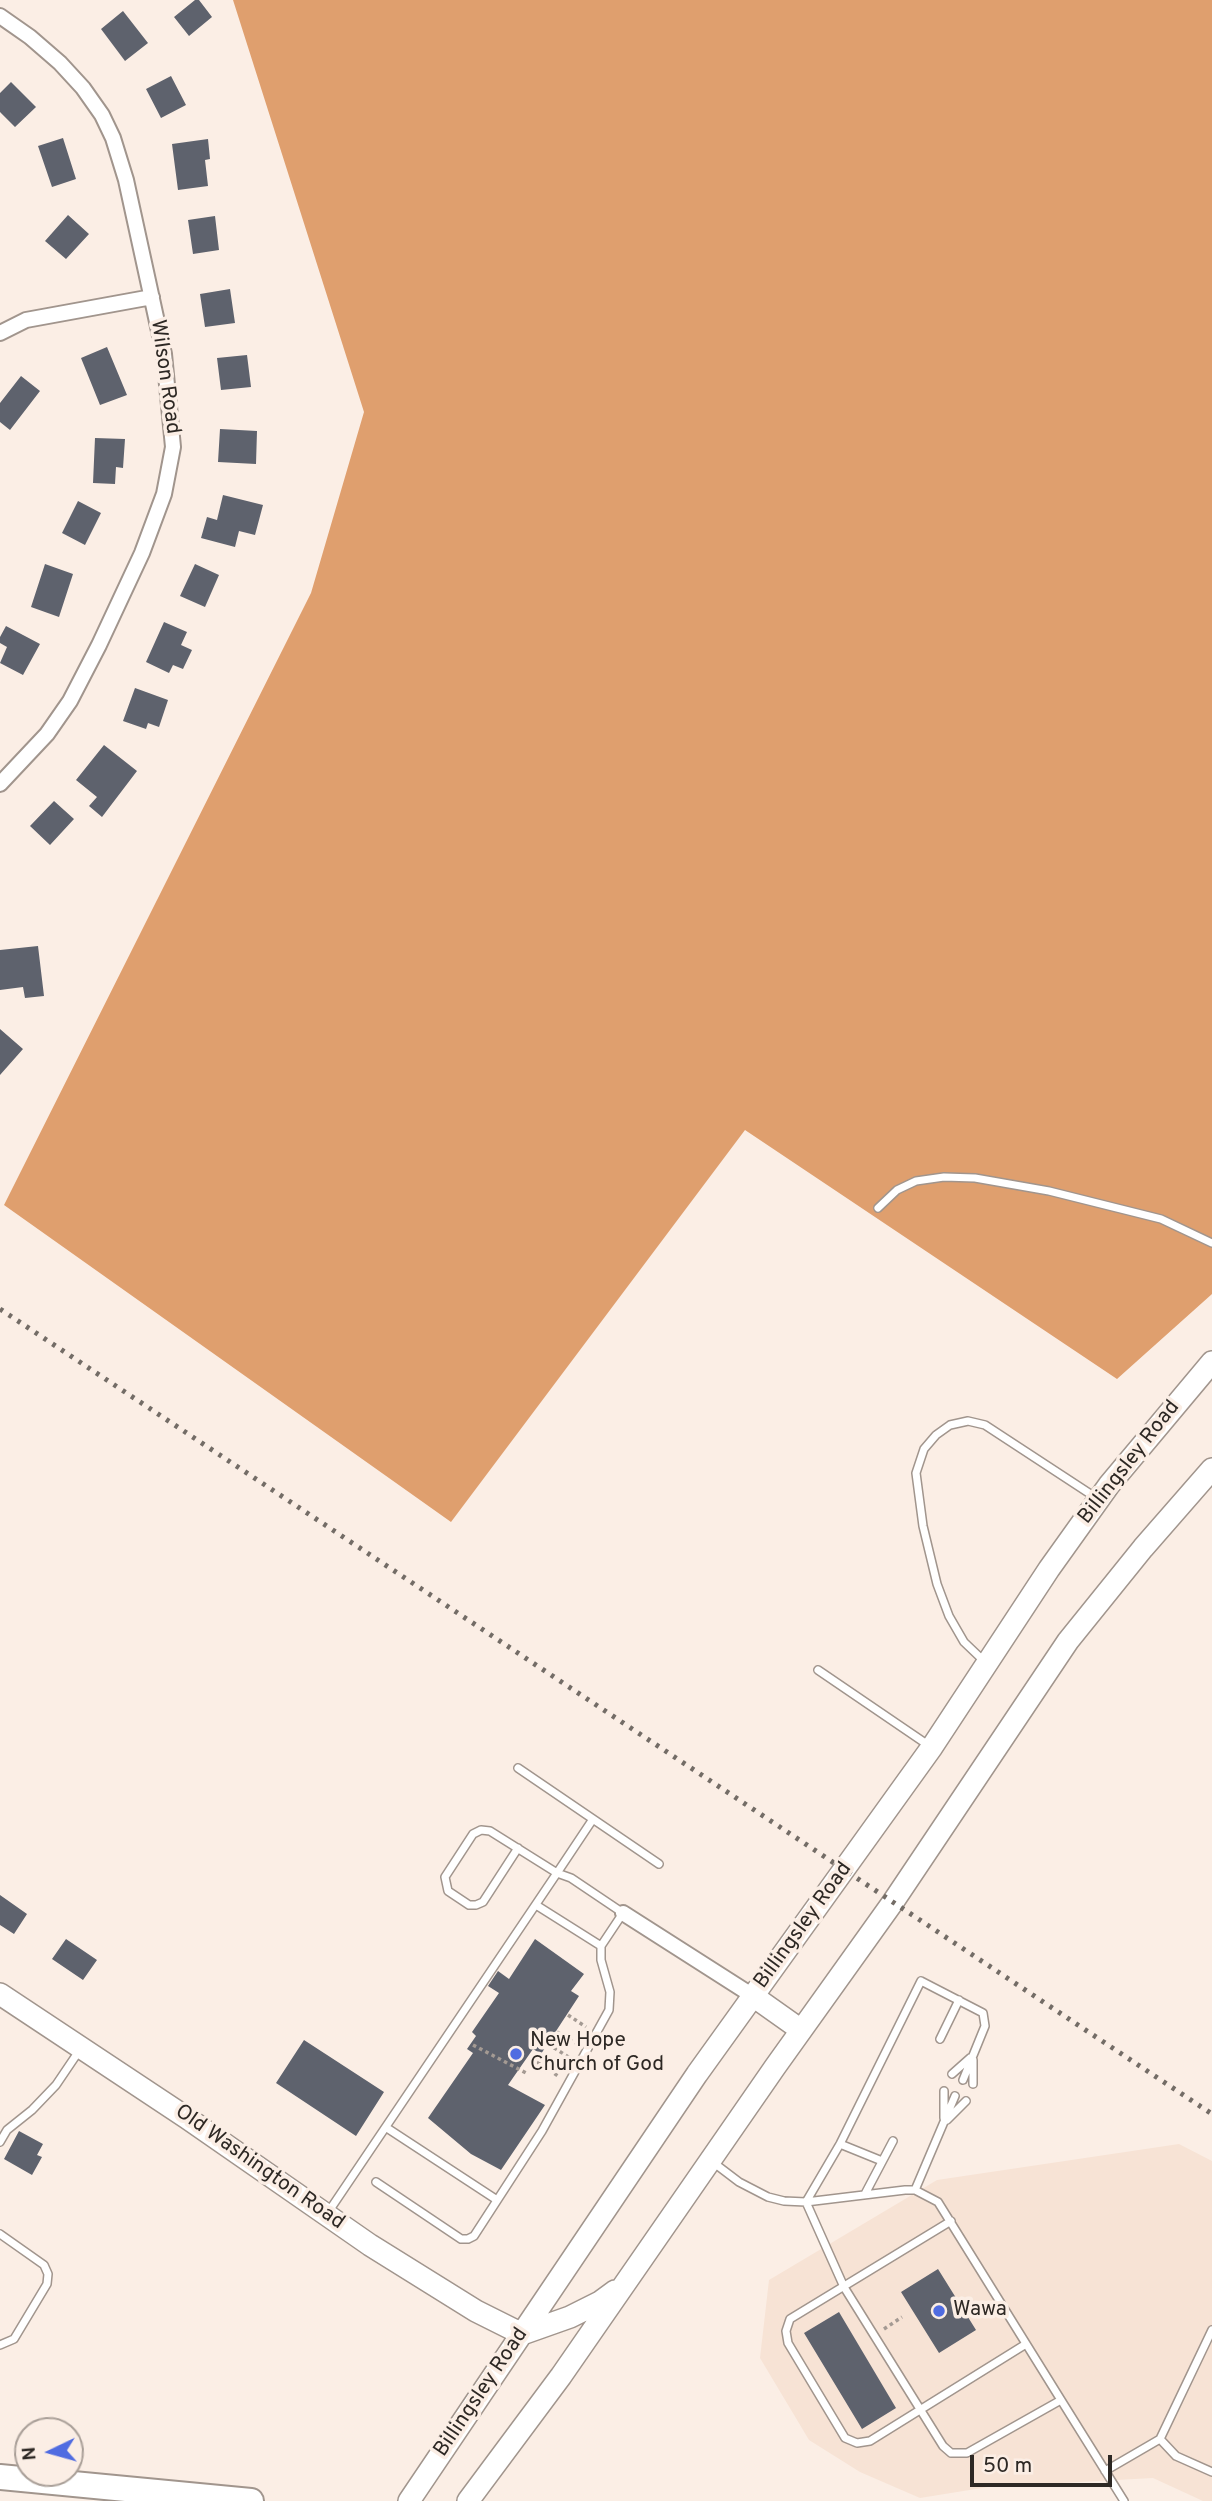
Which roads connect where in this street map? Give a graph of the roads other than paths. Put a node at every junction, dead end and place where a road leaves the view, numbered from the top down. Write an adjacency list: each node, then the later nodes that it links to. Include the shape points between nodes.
1 (0, 16): 2 (street, Wilson Road, via 60,63 102,115 126,180)
2 (152, 297): 3 (street, via 26,320); 4 (street, Wilson Road, via 172,426 164,494 142,553 70,701 47,734)
3 (0, 333)
4 (0, 784)
5 (878, 1208): 6 (lane, via 897,1190 916,1181 975,1178 1161,1219)
6 (1212, 1243)
7 (1212, 1362): 9 (main road, Billingsley Road)
8 (1212, 1469): 24 (main road, via 1068,1641)
9 (1099, 1499): 10 (main road, Billingsley Road); 10 (lane, via 985,1425 968,1421 950,1425 924,1449 916,1473 937,1584 964,1642)
10 (987, 1664): 12 (main road, Billingsley Road)
11 (818, 1670): 12 (lane)
12 (932, 1747): 22 (main road, Billingsley Road)
13 (518, 1768): 14 (lane)
14 (593, 1819): 16 (lane); 17 (lane)
15 (518, 1848): 15 (lane, via 483,1902 469,1905 448,1891 444,1877 473,1834 490,1830); 17 (lane)
16 (659, 1864)
17 (557, 1873): 18 (lane); 19 (lane)
18 (536, 1905): 20 (lane); 35 (lane)
19 (623, 1913): 20 (lane); 22 (street)
20 (601, 1946): 44 (lane, via 609,2010 542,2131)
21 (0, 1994): 26 (main road, Old Washington Road)
22 (753, 1996): 24 (main road); 52 (main road, Billingsley Road)
23 (959, 2000): 25 (lane); 27 (lane, via 983,2013 985,2026); 38 (lane, via 921,1981)
24 (801, 2030): 39 (main road)
25 (940, 2039)
26 (82, 2048): 37 (lane, via 56,2085); 46 (main road, Old Washington Road)
27 (973, 2056): 28 (lane); 29 (lane); 30 (lane)
28 (952, 2074)
29 (963, 2080)
30 (973, 2084)
31 (944, 2091): 34 (lane)
32 (955, 2096): 34 (lane)
33 (966, 2101): 34 (lane)
34 (944, 2123): 42 (lane)
35 (387, 2128): 44 (lane); 46 (lane)
36 (893, 2141): 40 (lane)
37 (0, 2142)
38 (840, 2144): 40 (lane); 45 (lane)
39 (710, 2161): 45 (lane, via 768,2197); 49 (main road)
40 (882, 2161): 43 (lane)
41 (376, 2182): 44 (lane, via 461,2239 474,2236)
42 (915, 2190): 43 (lane); 47 (lane, via 937,2202)
43 (865, 2194): 45 (lane)
44 (496, 2200)
45 (806, 2202): 50 (lane)
46 (327, 2215): 52 (main road, Old Washington Road, via 477,2311)
47 (951, 2221): 50 (lane); 53 (lane)
48 (0, 2234): 54 (lane, via 44,2265 48,2274 47,2284 14,2339)
49 (627, 2281): 52 (main road, via 600,2302); 63 (main road)
50 (844, 2287): 56 (lane); 56 (lane, via 790,2319 786,2331 788,2343 845,2438 857,2443 870,2441)
51 (1212, 2330): 57 (lane)
52 (522, 2334): 62 (main road, Billingsley Road)
53 (1026, 2344): 55 (lane); 56 (lane)
54 (0, 2345)
55 (1061, 2400): 56 (lane, via 976,2449 959,2454 943,2446); 58 (lane)
56 (920, 2410)
57 (1160, 2439): 58 (lane); 59 (lane, via 1177,2456)
58 (1105, 2471): 64 (lane)
59 (1212, 2472)
60 (0, 2477): 61 (highway)
61 (251, 2501)
62 (409, 2501)
63 (468, 2501)
64 (1124, 2501)

